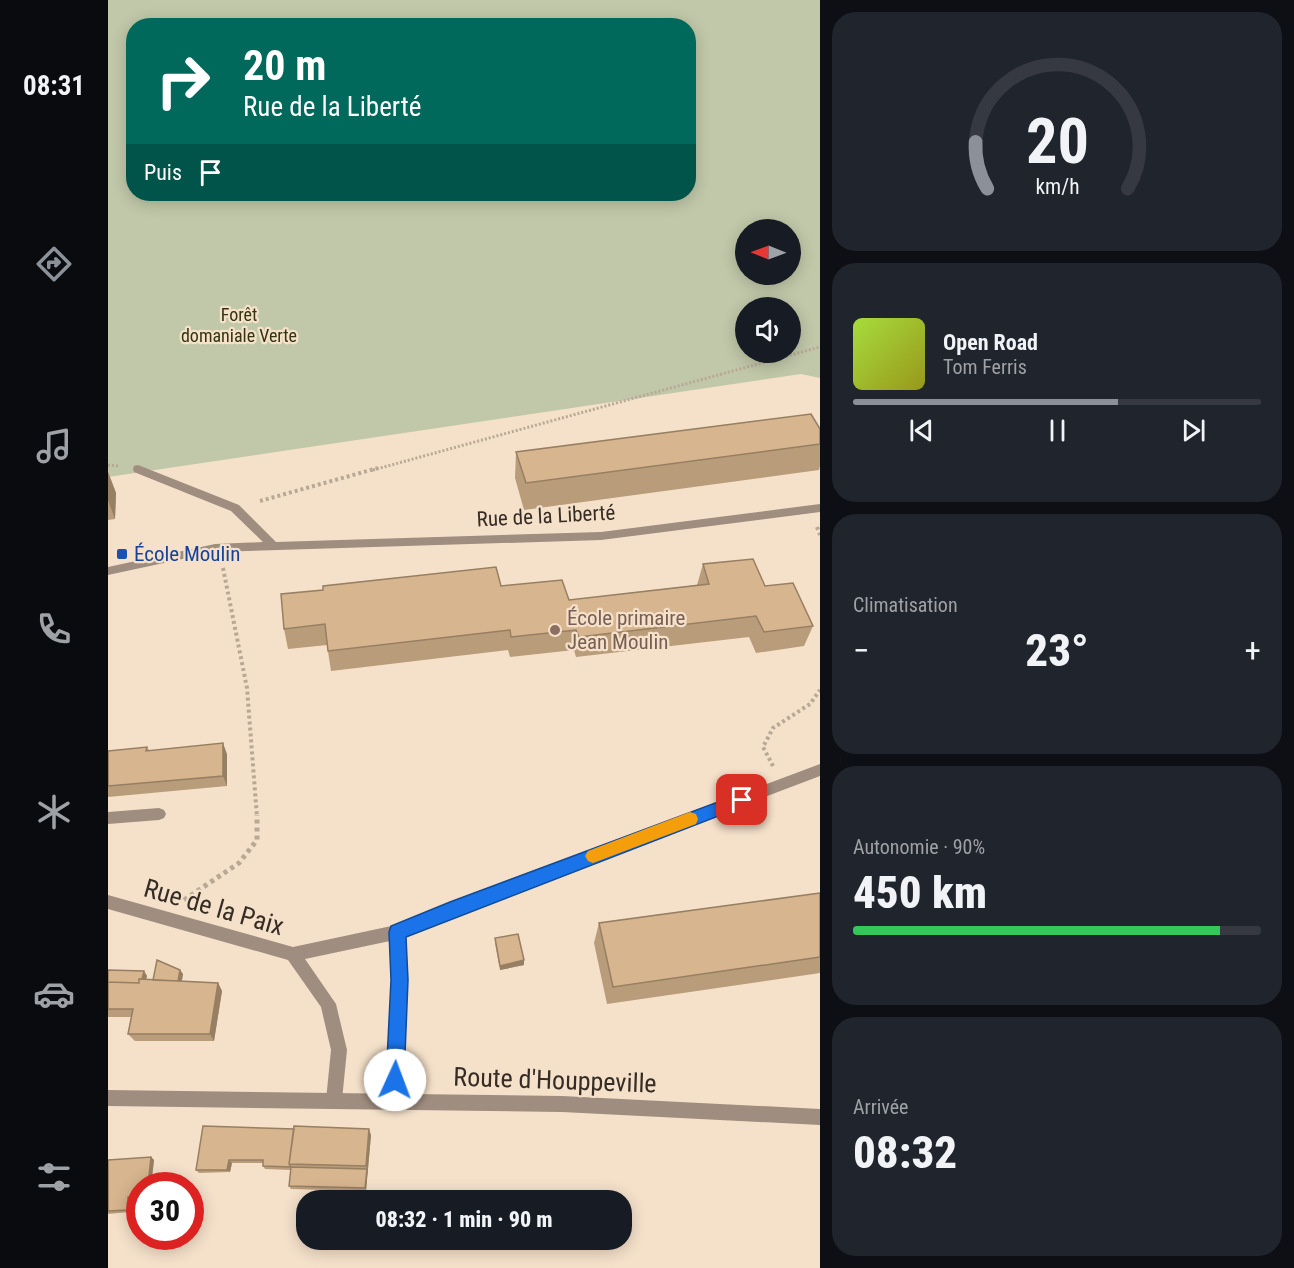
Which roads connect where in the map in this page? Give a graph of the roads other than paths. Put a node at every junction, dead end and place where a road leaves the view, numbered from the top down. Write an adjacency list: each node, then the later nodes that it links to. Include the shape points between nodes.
1 (138, 469): 3 (street, via 235,508)
2 (820, 508): 3 (street, Rue de la Liberté, via 601,536 358,546)
3 (272, 545): 4 (street, via 215,548)
4 (108, 571)
5 (820, 770): 9 (street)
6 (159, 814): 7 (street)
7 (108, 818)
8 (108, 902): 10 (street, Rue de la Paix)
9 (397, 932): 10 (street); 13 (street)
10 (293, 954): 12 (street, Rue de la Paix, via 328,1004 339,1050)
11 (108, 1098): 12 (street, Route d'Houppeville)
12 (334, 1100): 13 (street, Route d'Houppeville)
13 (394, 1101): 14 (street, Route d'Houppeville, via 562,1104)
14 (820, 1117)

